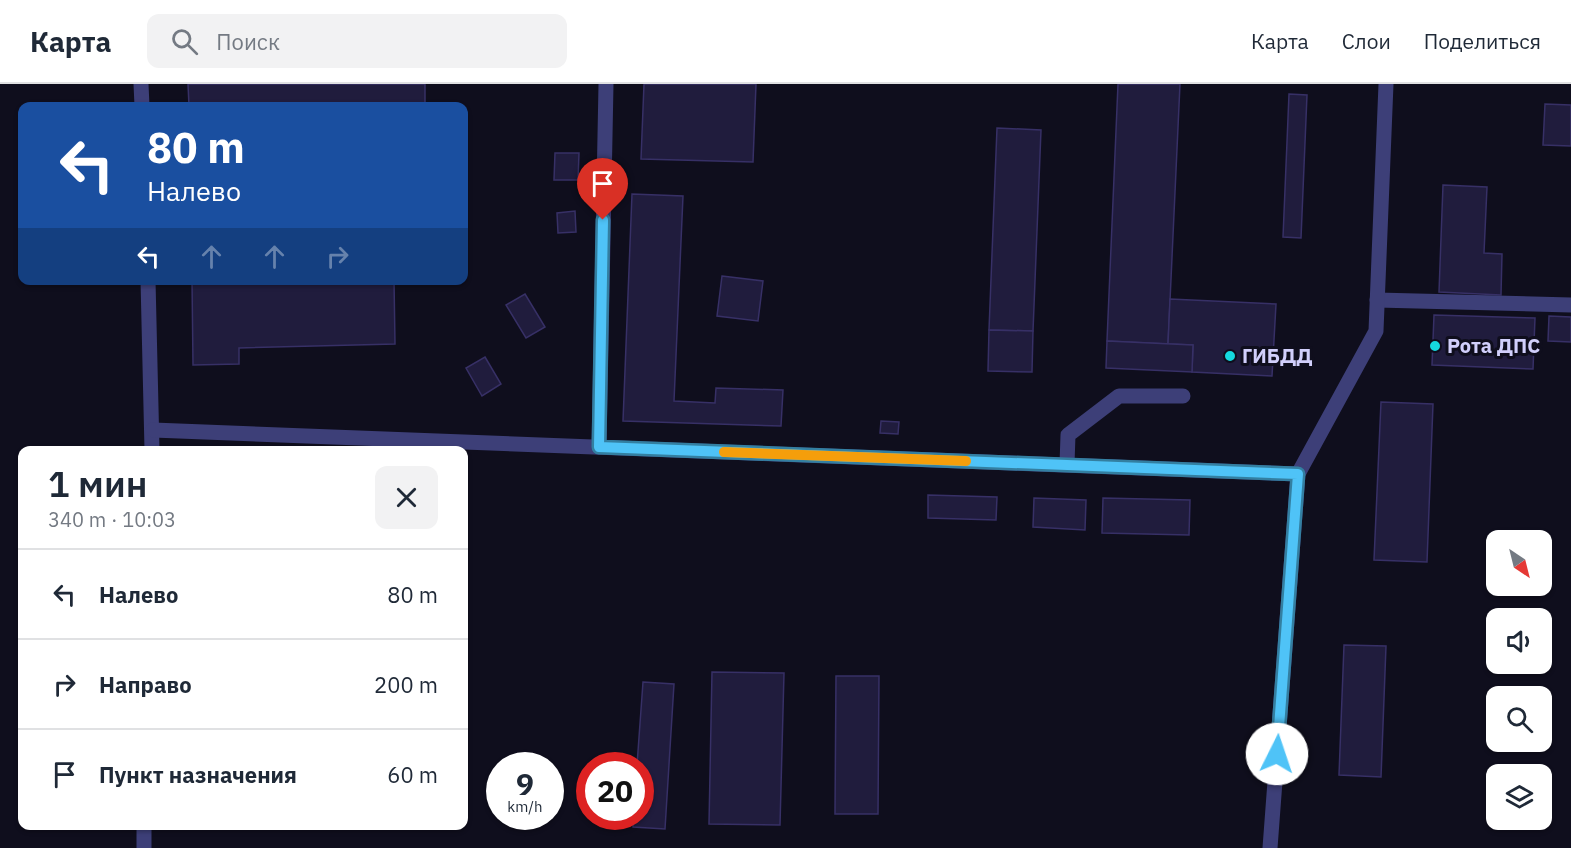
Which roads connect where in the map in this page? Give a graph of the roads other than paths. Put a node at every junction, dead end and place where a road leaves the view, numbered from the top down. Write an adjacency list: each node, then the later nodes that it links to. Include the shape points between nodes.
1 (141, 84): 4 (lane)
2 (606, 84): 11 (lane)
3 (1386, 84): 6 (lane)
4 (142, 102)
5 (148, 285): 9 (lane)
6 (1377, 300): 7 (lane); 13 (lane, via 1376,331)
7 (1571, 305)
8 (1183, 396): 12 (lane, via 1119,396 1068,435)
9 (153, 430): 10 (lane); 11 (lane)
10 (152, 446)
11 (599, 447): 12 (lane)
12 (1067, 464): 13 (lane)
13 (1298, 474): 16 (lane)
14 (144, 830): 15 (lane)
15 (144, 848)
16 (1270, 848)

